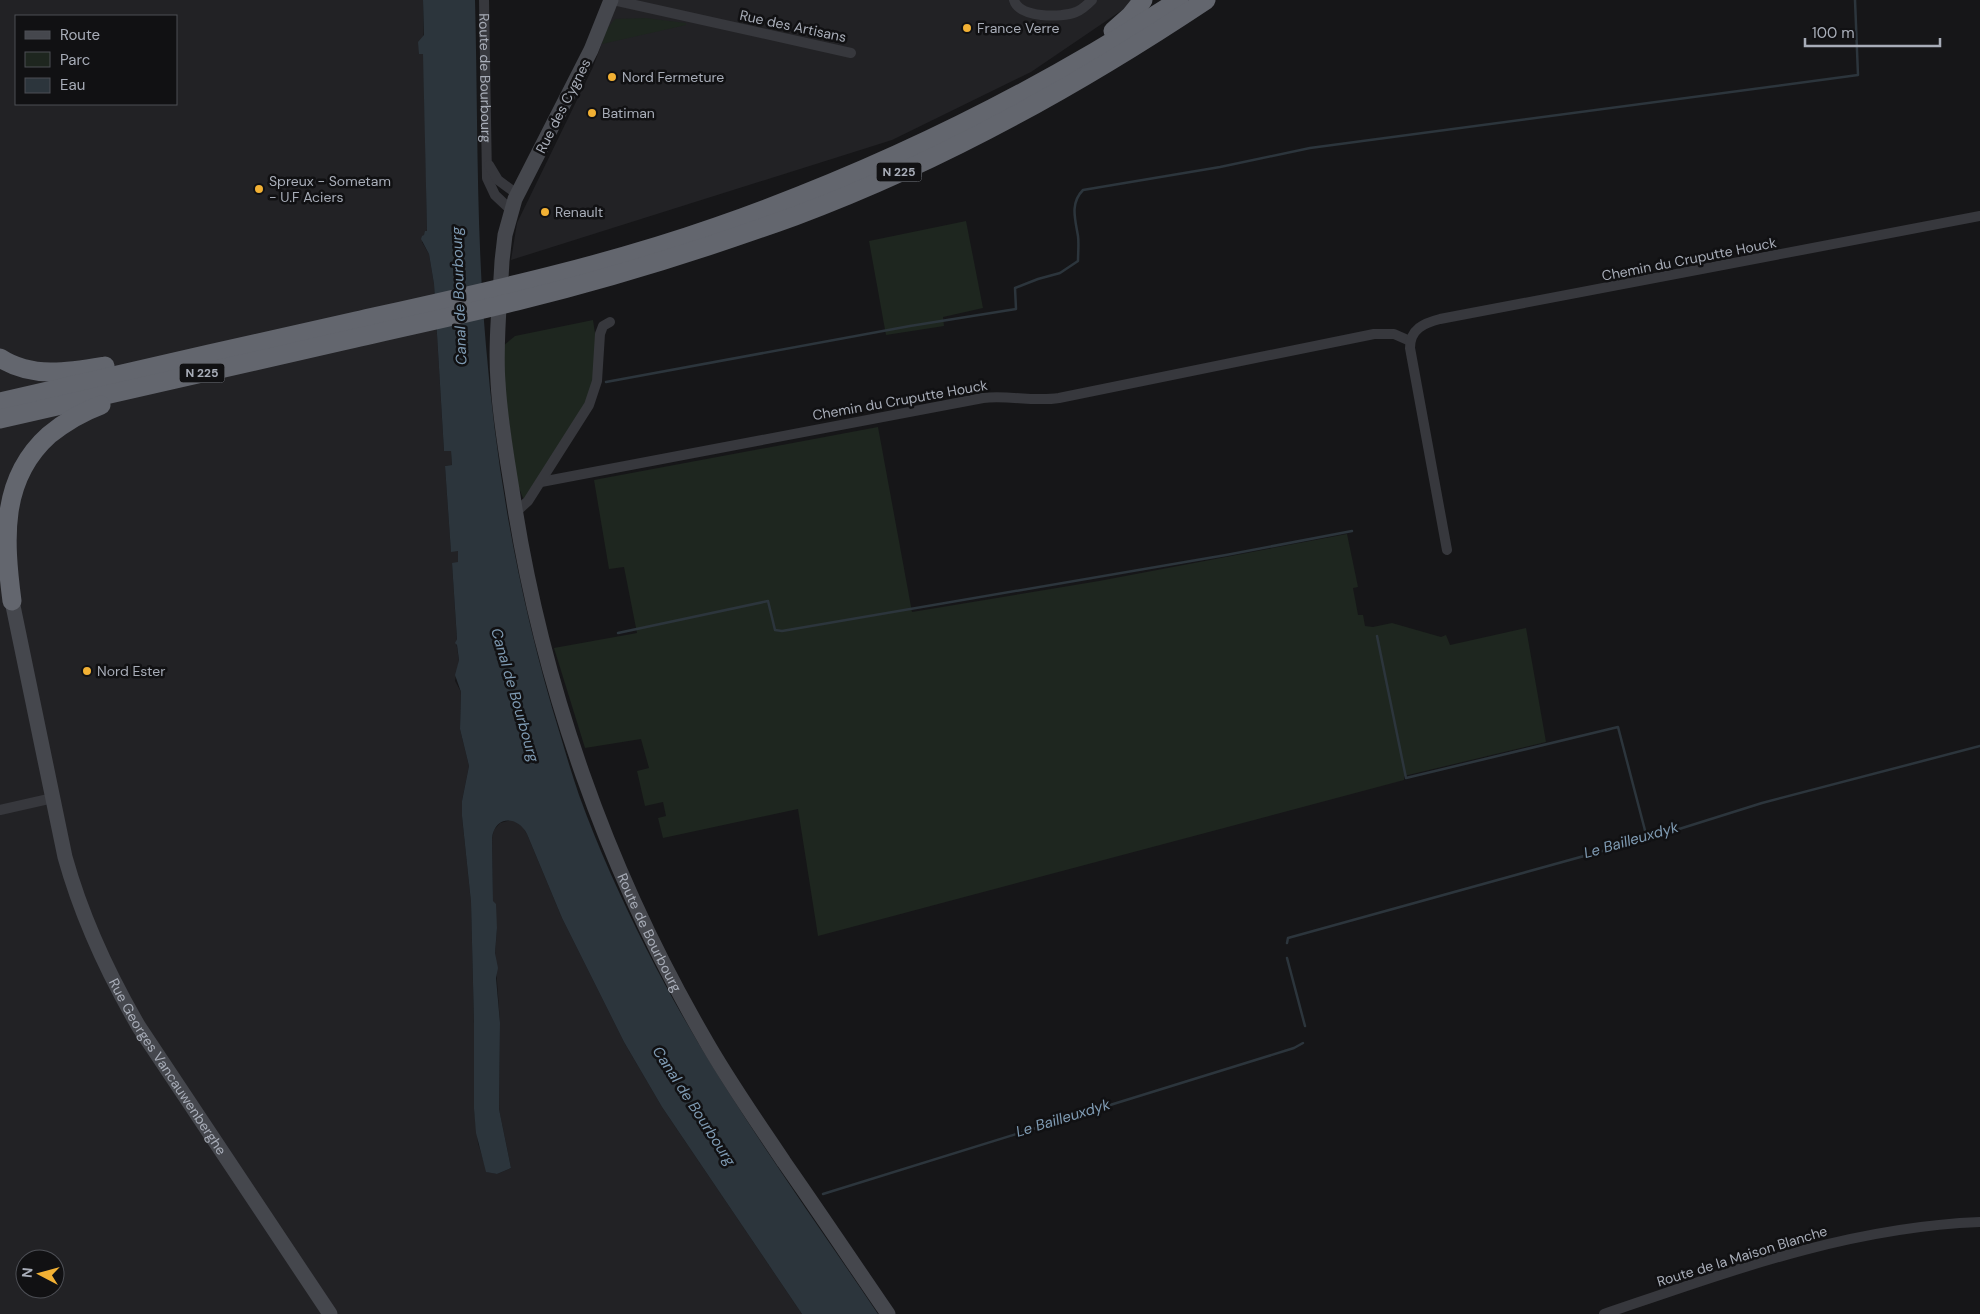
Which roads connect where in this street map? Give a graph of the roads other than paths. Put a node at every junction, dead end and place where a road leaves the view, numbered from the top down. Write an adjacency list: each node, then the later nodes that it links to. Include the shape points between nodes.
1 (484, 0): 10 (street, Route de Bourbourg)
2 (612, 0): 8 (street, Rue des Artisans); 11 (main road, Rue des Cygnes, via 591,50)
3 (1014, 0): 4 (street, via 1024,12 1059,16 1080,10)
4 (1092, 0)
5 (1143, 0): 9 (highway, via 1114,30 1036,78)
6 (1179, 0): 9 (highway, N 225)
7 (1206, 0): 14 (highway, N 225, via 1054,94 974,136 811,210 624,272)
8 (851, 53)
9 (998, 106): 14 (highway, N 225, via 868,168 767,209)
10 (487, 156): 11 (street, Route de Bourbourg, via 493,174); 12 (street, Route de Bourbourg, via 490,188)
11 (517, 194): 12 (main road, Rue des Cygnes)
12 (511, 210): 24 (main road, Route de Bourbourg, via 502,261 498,370)
13 (1980, 216): 17 (street, Chemin du Cruputte Houck, via 1440,320 1419,328)
14 (515, 293): 15 (highway, N 225)
15 (405, 318): 18 (highway, N 225); 20 (highway, N 225)
16 (610, 322): 23 (street, via 603,326 600,334 598,374 592,397)
17 (1410, 341): 23 (street, Chemin du Cruputte Houck, via 1394,334 1374,334 1059,398 983,398); 25 (street)
18 (261, 343): 19 (highway, via 194,350 65,372 29,370); 21 (highway, N 225)
19 (0, 358)
20 (220, 369): 22 (highway, N 225); 27 (highway, via 90,409 64,424 30,453 16,476 7,507 6,553)
21 (0, 402)
22 (0, 419)
23 (541, 482): 24 (street, via 525,505)
24 (515, 508): 32 (main road, Route de Bourbourg, via 536,615 568,729 607,842 644,926 679,995 725,1072)
25 (1447, 550)
26 (0, 556): 27 (highway)
27 (12, 601): 28 (main road, Rue Georges Vancauwenberghe)
28 (53, 798): 29 (street); 31 (main road, Rue Georges Vancauwenberghe, via 76,897 117,990)
29 (0, 810)
30 (1980, 1222): 33 (street, Route de la Maison Blanche, via 1919,1226 1819,1245)
31 (330, 1314)
32 (888, 1314)
33 (1604, 1314)

